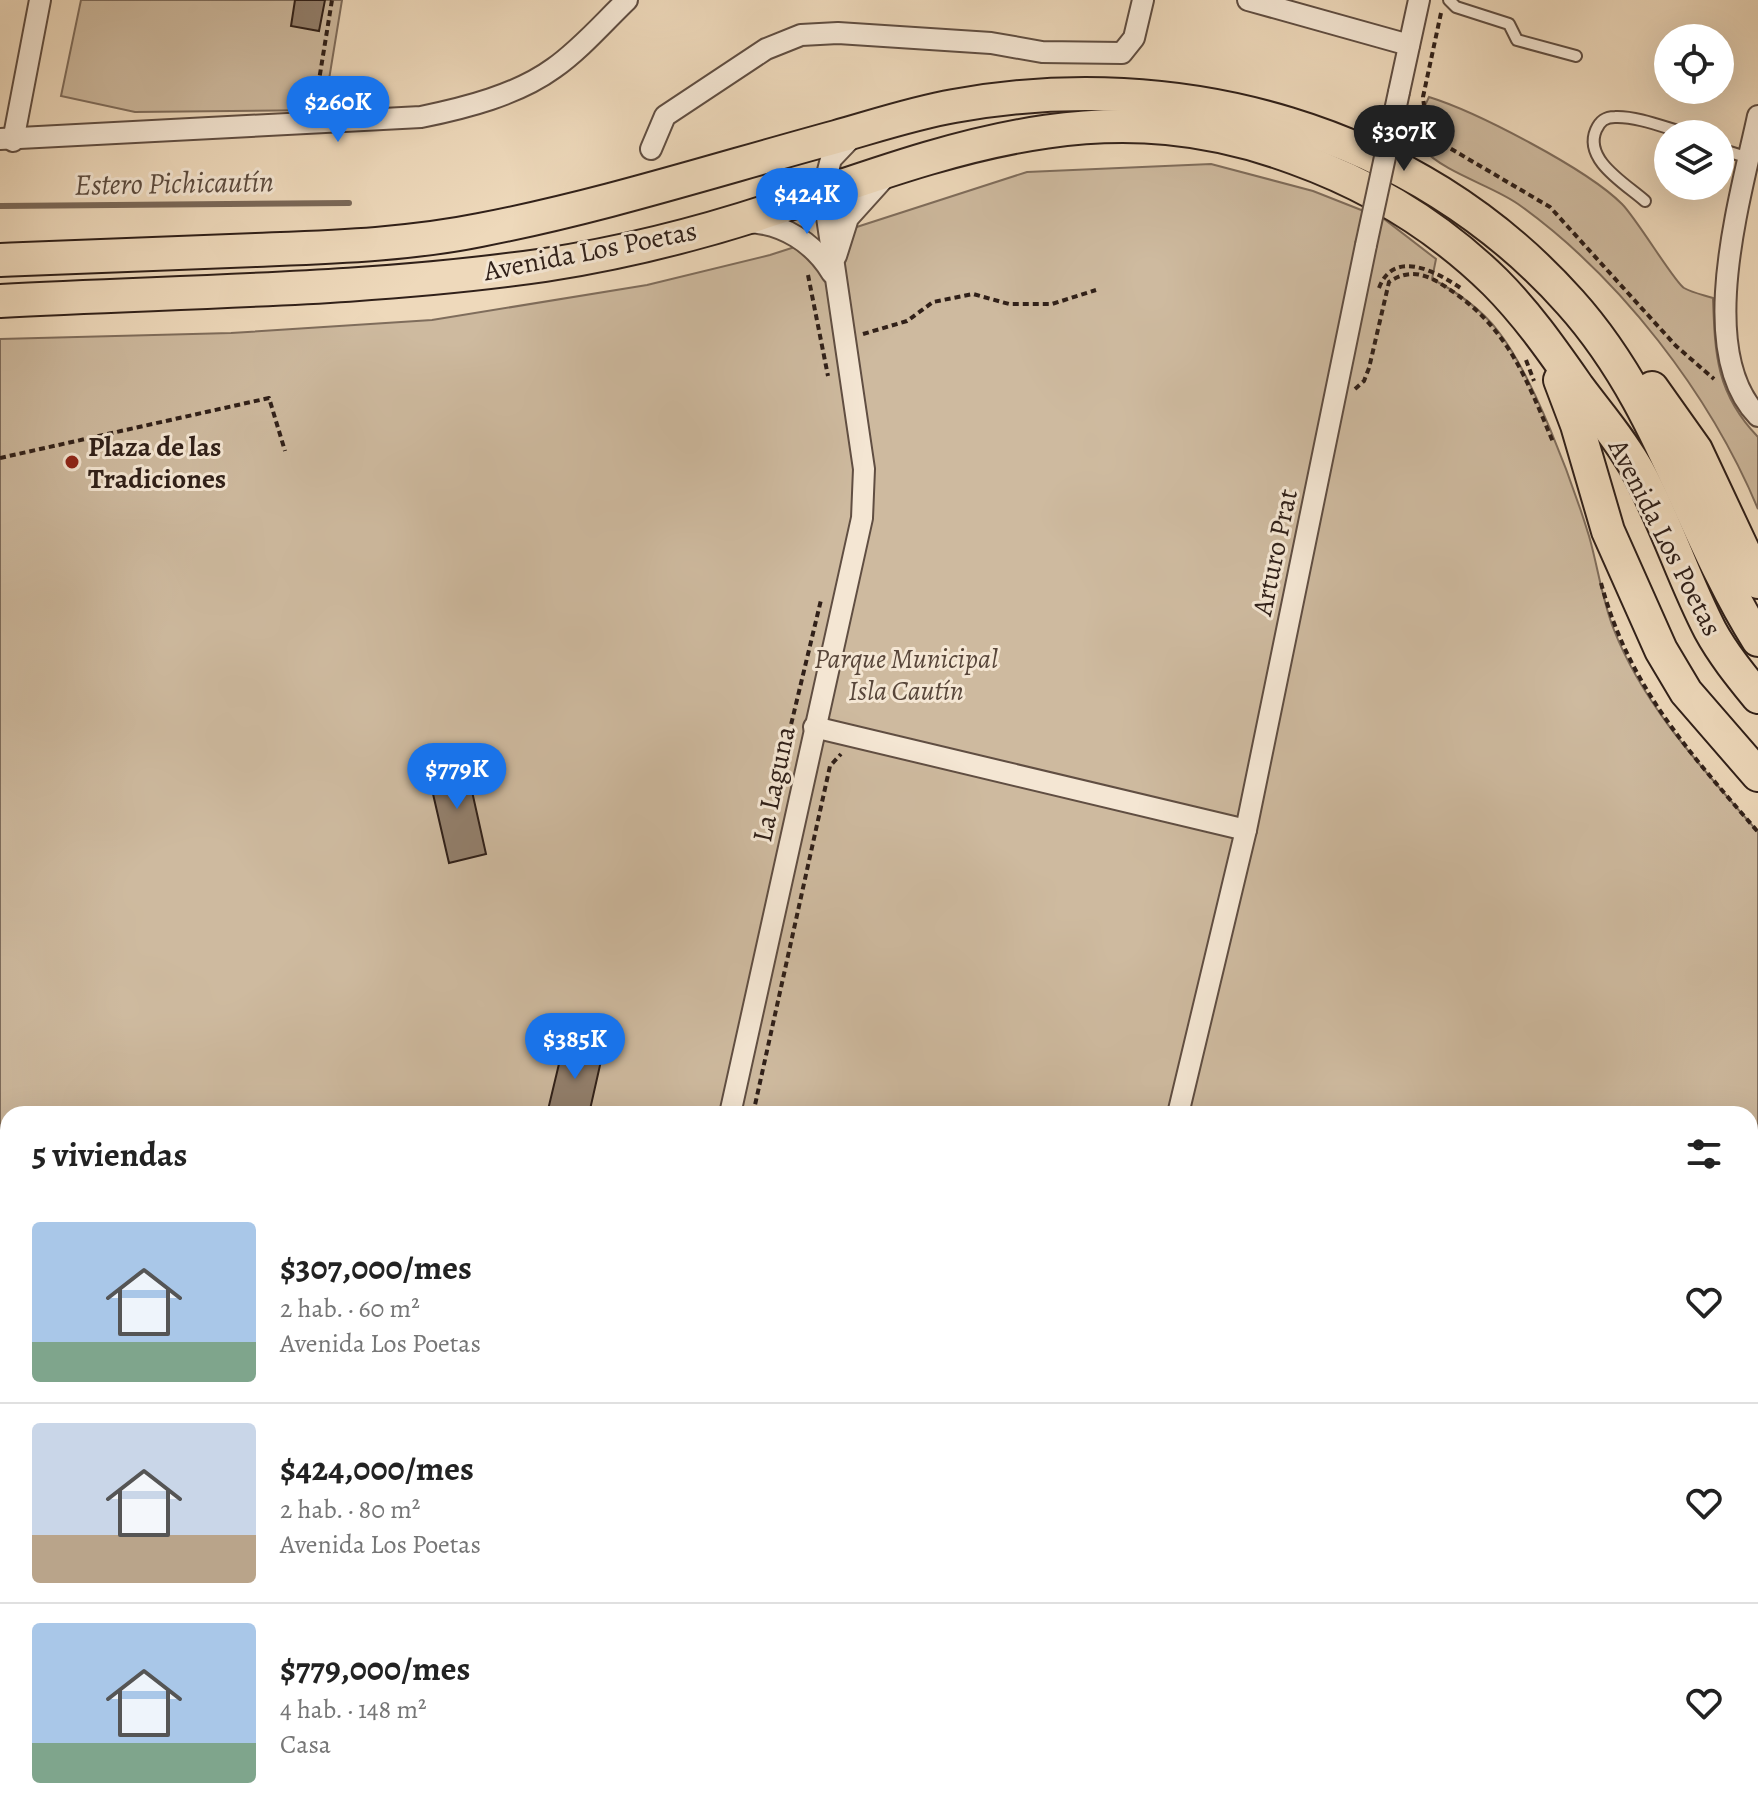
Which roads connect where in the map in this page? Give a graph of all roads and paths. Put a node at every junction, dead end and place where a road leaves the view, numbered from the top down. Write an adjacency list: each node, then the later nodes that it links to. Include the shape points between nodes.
1 (40, 0): 14 (street)
2 (332, 0): 11 (path)
3 (627, 0): 11 (street, via 554,68 489,99 421,117)
4 (1143, 0): 15 (street, via 1134,38 1122,53 1042,52 991,43 838,33 801,35 766,49 665,116)
5 (1248, 0): 8 (street)
6 (1419, 0): 8 (street, Arturo Prat)
7 (1447, 0): 9 (lane, via 1509,24 1517,40); 33 (path, via 1423,97 1427,131 1550,207 1676,346)
8 (1409, 45): 45 (street, Arturo Prat, bridge, via 1366,245 1344,385)
9 (1576, 56)
10 (1758, 116): 17 (street)
11 (312, 123): 14 (street)
12 (1654, 126): 20 (lane, via 1603,119 1593,137 1599,161)
13 (865, 129): 19 (street, via 838,150 826,170); 22 (main road, Avenida Los Poetas, via 546,215 426,239); 27 (main road, Avenida Los Poetas, via 949,107 1049,95 1149,96 1245,111 1325,135 1402,171 1486,227)
14 (6, 140)
15 (651, 149)
16 (1734, 153): 17 (lane)
17 (1749, 158): 34 (street, via 1724,299 1725,340 1739,386)
18 (896, 165): 19 (main road, Avenida Los Poetas); 24 (street, via 848,218 837,246); 30 (main road, Avenida Los Poetas, via 993,140 1088,127 1162,128 1243,141 1347,179 1430,227 1493,280)
19 (823, 190): 21 (main road, Avenida Los Poetas); 24 (street, La Laguna)
20 (1645, 201)
21 (724, 224): 24 (street, via 783,229 818,253); 28 (main road, Avenida Los Poetas, via 575,259 449,275)
22 (0, 260)
23 (807, 274): 32 (path)
24 (834, 276): 29 (street, La Laguna)
25 (1389, 282): 31 (path)
26 (1096, 290): 29 (path, via 1052,304 1009,304 973,294 933,302 907,321)
27 (1568, 299): 37 (main road, via 1613,342 1687,437); 39 (main road, Avenida Los Poetas, via 1604,345 1655,429 1724,582)
28 (0, 301)
29 (843, 339): 41 (street, La Laguna, via 864,469 862,518)
30 (1548, 342): 40 (main road, Avenida Los Poetas, via 1636,468 1713,635); 44 (main road, via 1608,531 1661,650 1694,703)
31 (1364, 381)
32 (830, 383)
33 (1720, 383)
34 (1758, 416)
35 (285, 451): 36 (path, via 269,398)
36 (0, 458)
37 (1758, 582)
38 (824, 591): 43 (path)
39 (1758, 640)
40 (1758, 697)
41 (814, 727): 45 (street); 46 (street, La Laguna)
42 (846, 748): 47 (path, via 830,766)
43 (783, 758)
44 (1758, 775)
45 (1246, 830): 48 (street, Arturo Prat)
46 (732, 1106)
47 (755, 1106)
48 (1180, 1106)

